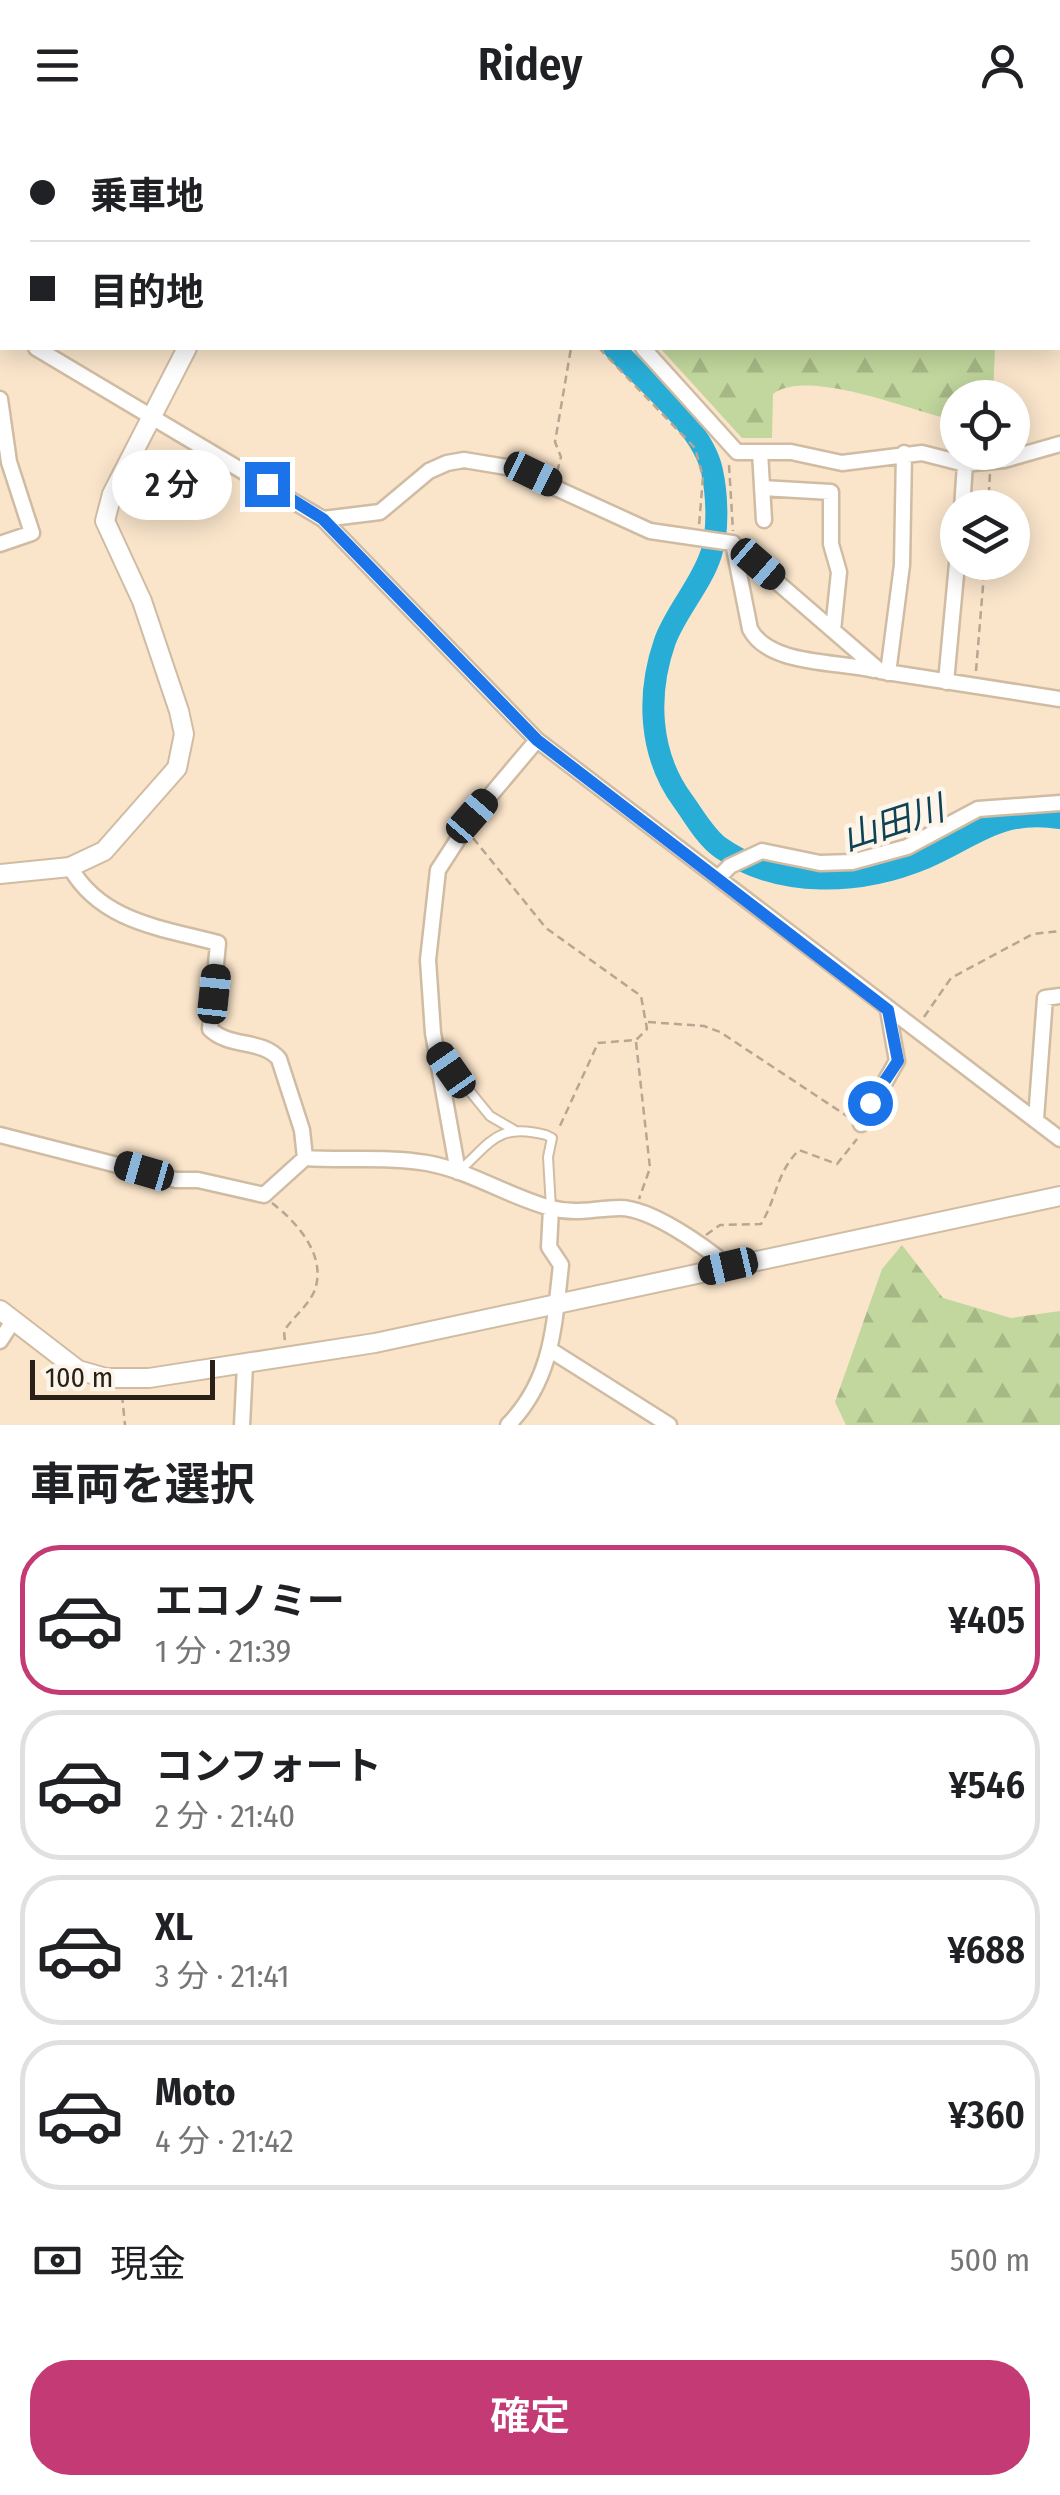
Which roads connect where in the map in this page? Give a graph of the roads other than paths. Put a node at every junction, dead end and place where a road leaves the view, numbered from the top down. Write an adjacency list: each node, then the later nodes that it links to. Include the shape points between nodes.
1 (39, 350): 5 (street)
2 (187, 350): 5 (street)
3 (645, 350): 8 (street, via 726,443 737,452)
4 (0, 399): 15 (street, via 9,462 32,533)
5 (153, 418): 12 (street); 23 (street, via 112,494 105,521 142,600 179,710 182,756 116,842)
6 (1060, 444): 7 (street)
7 (1030, 451)
8 (760, 452): 9 (street, via 842,463); 11 (street)
9 (904, 453): 10 (street); 18 (street, via 902,564)
10 (940, 459)
11 (762, 488): 13 (street); 17 (street, via 831,492 831,544 839,572)
12 (323, 519): 14 (street, via 380,512 429,471 455,461 512,468 650,531); 21 (street)
13 (764, 520)
14 (730, 542): 17 (street); 18 (street, via 758,640 789,657)
15 (0, 544)
16 (956, 580): 19 (street)
17 (832, 630): 18 (street)
18 (884, 672): 19 (street)
19 (946, 682): 20 (street)
20 (1060, 699)
21 (537, 740): 25 (street); 28 (street, via 438,870 428,960)
22 (1060, 803): 25 (street, via 978,809 907,847 852,862 762,852)
23 (70, 867): 24 (street); 34 (street, via 81,886 120,917 218,943 210,1029 280,1059)
24 (0, 874)
25 (720, 877): 27 (street)
26 (1060, 996): 29 (street, via 1045,998)
27 (888, 1010): 29 (street); 30 (street, via 898,1061)
28 (439, 1053): 31 (lane, via 490,1116); 35 (street)
29 (1036, 1119): 33 (street)
30 (861, 1124)
31 (514, 1130): 35 (lane, via 483,1145); 37 (lane, via 552,1138)
32 (0, 1135): 34 (street, via 264,1195)
33 (1060, 1138)
34 (304, 1158): 35 (street, via 374,1157)
35 (458, 1172): 37 (street)
36 (1060, 1196): 38 (street)
37 (551, 1208): 38 (street, via 634,1212); 39 (street, via 549,1247 561,1265)
38 (728, 1266): 39 (street)
39 (556, 1302): 42 (street); 43 (street)
40 (6, 1316): 41 (street); 43 (street, via 66,1364 92,1375 121,1378)
41 (0, 1341)
42 (552, 1350): 45 (street); 46 (street)
43 (245, 1364): 44 (street)
44 (242, 1425)
45 (508, 1425)
46 (670, 1425)

